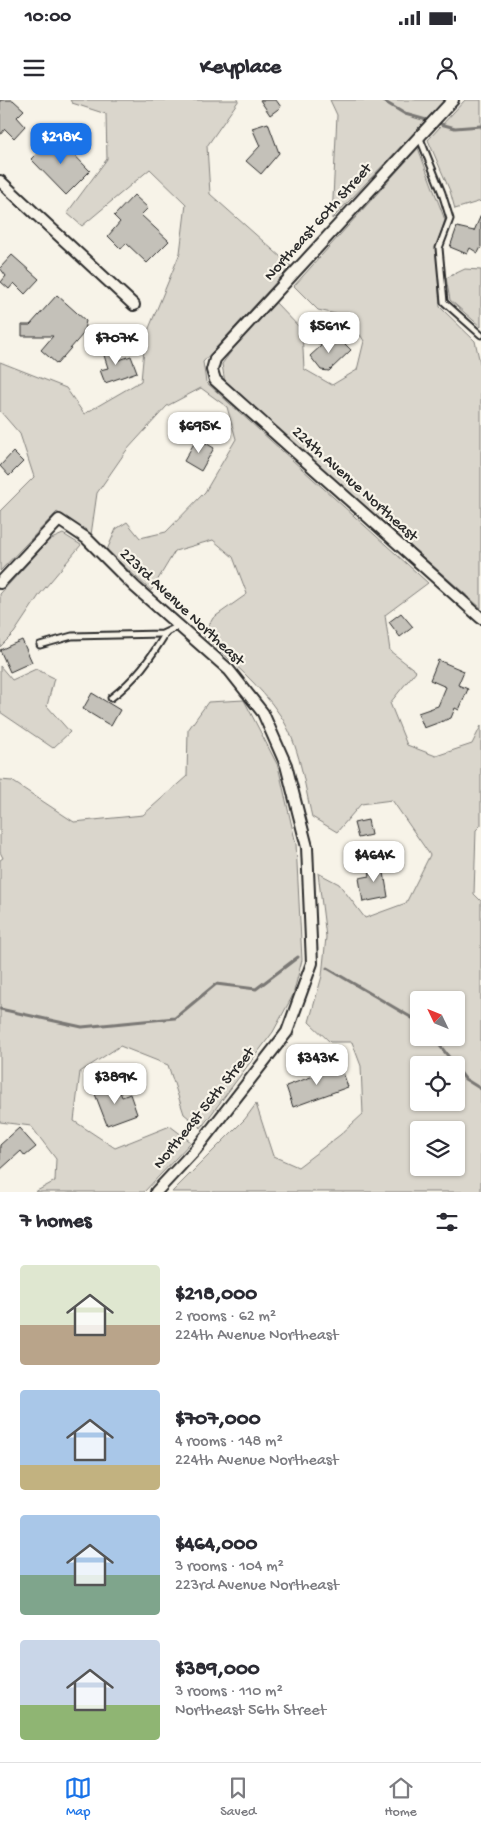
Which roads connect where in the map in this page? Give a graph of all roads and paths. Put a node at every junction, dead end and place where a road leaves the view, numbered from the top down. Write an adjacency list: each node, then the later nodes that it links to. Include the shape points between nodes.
1 (453, 100): 2 (street, Northeast 60th Street)
2 (422, 132): 5 (lane, via 450,219 439,248 444,302); 6 (street, Northeast 60th Street, via 215,359)
3 (0, 181): 4 (street)
4 (134, 305)
5 (481, 335)
6 (212, 370): 8 (street, 224th Avenue Northeast, via 215,380)
7 (0, 583): 9 (street, 223rd Avenue Northeast, via 59,520 86,538)
8 (481, 618)
9 (178, 626): 10 (lane); 13 (street, 223rd Avenue Northeast, via 229,670 263,714 286,765 307,847)
10 (166, 633): 11 (lane, via 72,636); 12 (lane, via 137,676)
11 (40, 646)
12 (112, 698)
13 (312, 963): 14 (street, Northeast 56th Street, via 287,1032 196,1149)
14 (156, 1192)

